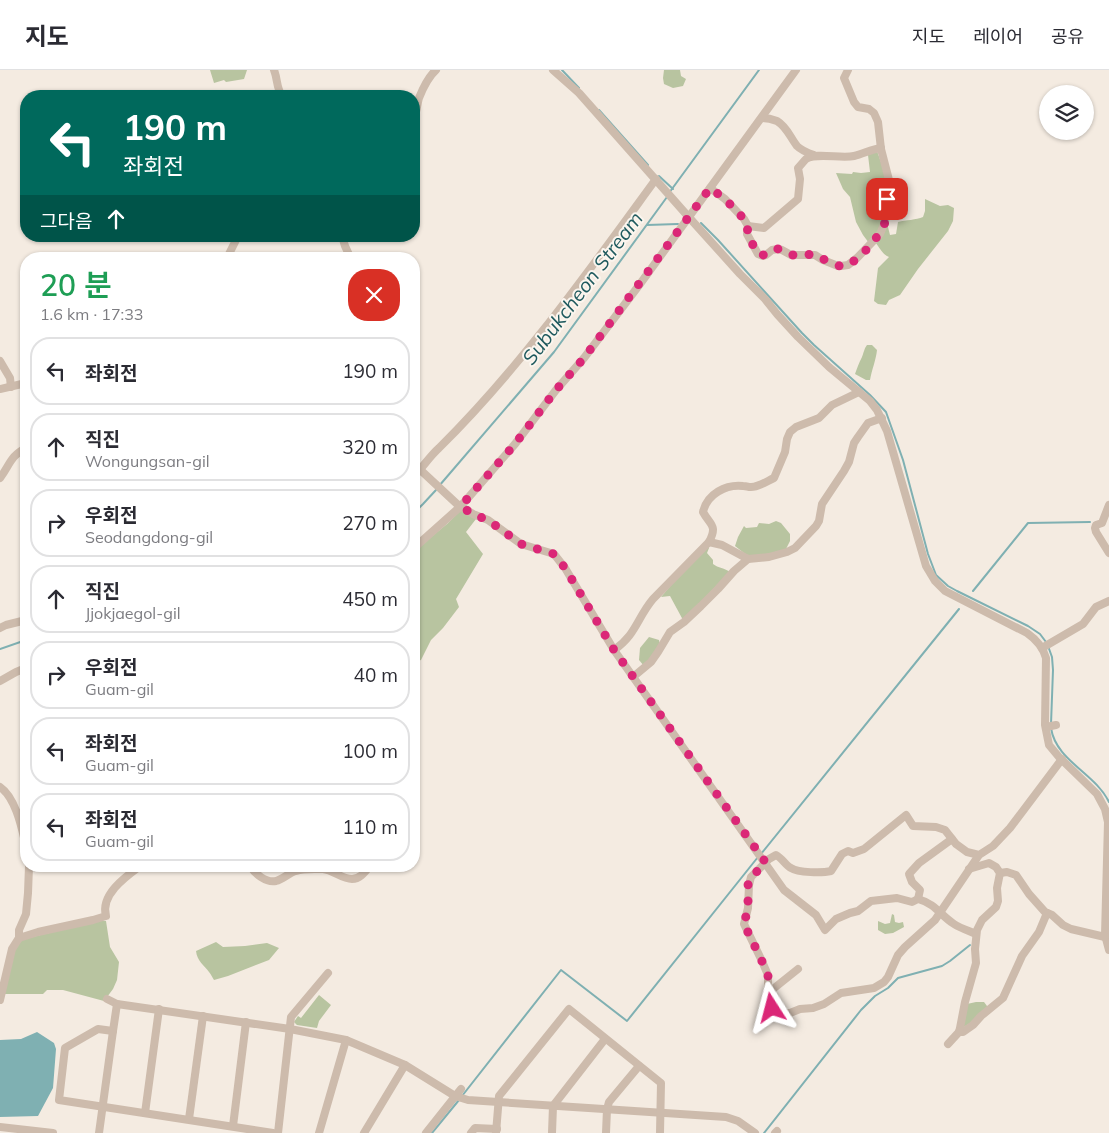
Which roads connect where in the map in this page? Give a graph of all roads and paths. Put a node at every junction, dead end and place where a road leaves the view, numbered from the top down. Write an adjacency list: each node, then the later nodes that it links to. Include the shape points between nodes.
1 (274, 70): 6 (street)
2 (436, 70): 7 (street)
3 (553, 70): 11 (street, via 579,93)
4 (796, 70): 8 (street)
5 (848, 70): 9 (street, via 844,78 854,102 858,107 869,108 878,122)
6 (278, 90)
7 (420, 97)
8 (762, 118): 10 (street, via 779,122 797,146); 12 (street)
9 (881, 148): 10 (street, via 853,156); 14 (street, via 889,180 885,222 880,234 848,265 838,266 815,255 791,255 778,249 763,256 758,254 747,234)
10 (814, 155): 14 (street, via 798,168 798,199 764,228)
11 (656, 179): 13 (street); 22 (street, via 534,341 435,452)
12 (710, 188): 13 (street); 14 (street, via 725,199)
13 (687, 216): 19 (street, via 798,337); 25 (street, via 584,358 515,444)
14 (748, 226)
15 (0, 361): 17 (street, via 10,378)
16 (20, 385): 17 (street)
17 (11, 387): 18 (street)
18 (0, 389)
19 (859, 392): 20 (street); 28 (street, via 790,432 774,478 752,487 726,488 715,493 703,512 713,526)
20 (882, 418): 30 (street, via 868,423 854,443 849,462 822,504 819,521 805,539 786,552); 34 (street, via 926,566 935,582 953,596)
21 (20, 451): 23 (street, via 11,458)
22 (422, 471): 25 (street)
23 (0, 478)
24 (1109, 504): 26 (street)
25 (459, 505): 27 (street); 35 (street, via 488,520 521,544 554,554)
26 (1107, 516): 29 (street, via 1095,530)
27 (420, 542)
28 (709, 542): 30 (street); 35 (street, via 653,600 631,636)
29 (1109, 553)
30 (748, 559): 37 (street, via 670,632 650,662)
31 (1109, 601): 34 (street, via 1096,607 1083,624)
32 (20, 622): 33 (street)
33 (0, 628)
34 (1046, 646): 39 (street, via 1050,745)
35 (614, 650): 37 (street)
36 (20, 670): 38 (street)
37 (633, 677): 44 (street)
38 (0, 681)
39 (1062, 760): 43 (street, via 1010,828); 57 (street, via 1097,794 1105,809 1108,822)
40 (0, 787): 41 (street, via 10,798)
41 (20, 820)
42 (952, 839): 43 (street, via 967,852); 44 (street, via 945,830 913,826 906,815 864,849 842,854 831,871 824,873 790,868 776,855); 53 (street, via 909,874 920,890)
43 (979, 855): 45 (street)
44 (762, 858): 53 (street, via 784,890 816,915 825,930 836,918 858,911 871,901 897,898 912,902); 62 (street, via 748,885 744,924 768,975)
45 (969, 869): 52 (street, via 989,863); 54 (street)
46 (29, 872): 58 (street, via 26,914)
47 (132, 872): 58 (street, via 106,899 106,916)
48 (255, 872): 49 (street, via 265,880 275,881)
49 (293, 872)
50 (334, 872): 51 (street, via 352,879 359,878)
51 (364, 872)
52 (1000, 873): 55 (street, via 1016,874); 56 (street, via 996,907 982,920)
53 (918, 899): 54 (street)
54 (940, 913): 56 (street, via 956,926); 62 (street, via 898,955 879,986 841,993 824,1004 790,1013 773,1011)
55 (1047, 913): 57 (street, via 1071,929); 71 (street, via 1003,998 973,1025)
56 (976, 934): 71 (street, via 976,963)
57 (1105, 937): 59 (street)
58 (19, 938): 64 (street, via 12,949)
59 (1109, 950)
60 (798, 969): 62 (street)
61 (328, 973): 69 (street, via 292,1017)
62 (768, 992)
63 (107, 999): 65 (street)
64 (0, 1000)
65 (117, 1004): 66 (street); 70 (street)
66 (159, 1010): 67 (street); 84 (street)
67 (203, 1016): 68 (street); 85 (street)
68 (246, 1022): 69 (street); 86 (street)
69 (290, 1029): 73 (street); 92 (street)
70 (113, 1031): 81 (street); 81 (street, via 98,1029 65,1048 59,1100)
71 (959, 1032): 74 (street)
72 (605, 1039): 76 (street); 79 (street, via 569,1009 499,1096); 80 (street)
73 (346, 1040): 75 (street); 93 (street)
74 (948, 1044)
75 (405, 1065): 78 (street); 94 (street)
76 (639, 1066): 82 (street, via 609,1102); 83 (street, via 662,1083)
77 (461, 1089): 78 (street)
78 (455, 1096): 79 (street); 95 (street)
79 (499, 1102): 80 (street); 88 (street)
80 (553, 1106): 82 (street); 97 (street)
81 (103, 1107): 84 (street); 90 (street)
82 (607, 1109): 83 (street); 98 (street)
83 (661, 1112): 99 (street); 100 (street, via 726,1117)
84 (145, 1113): 85 (street)
85 (189, 1119): 86 (street)
86 (233, 1126): 91 (street)
87 (0, 1127): 89 (street)
88 (496, 1131): 96 (street, via 475,1128)
89 (53, 1133)
90 (99, 1133)
91 (273, 1133)
92 (278, 1133)
93 (319, 1133)
94 (364, 1133)
95 (426, 1133)
96 (471, 1133)
97 (552, 1133)
98 (606, 1133)
99 (660, 1133)
100 (755, 1133)

